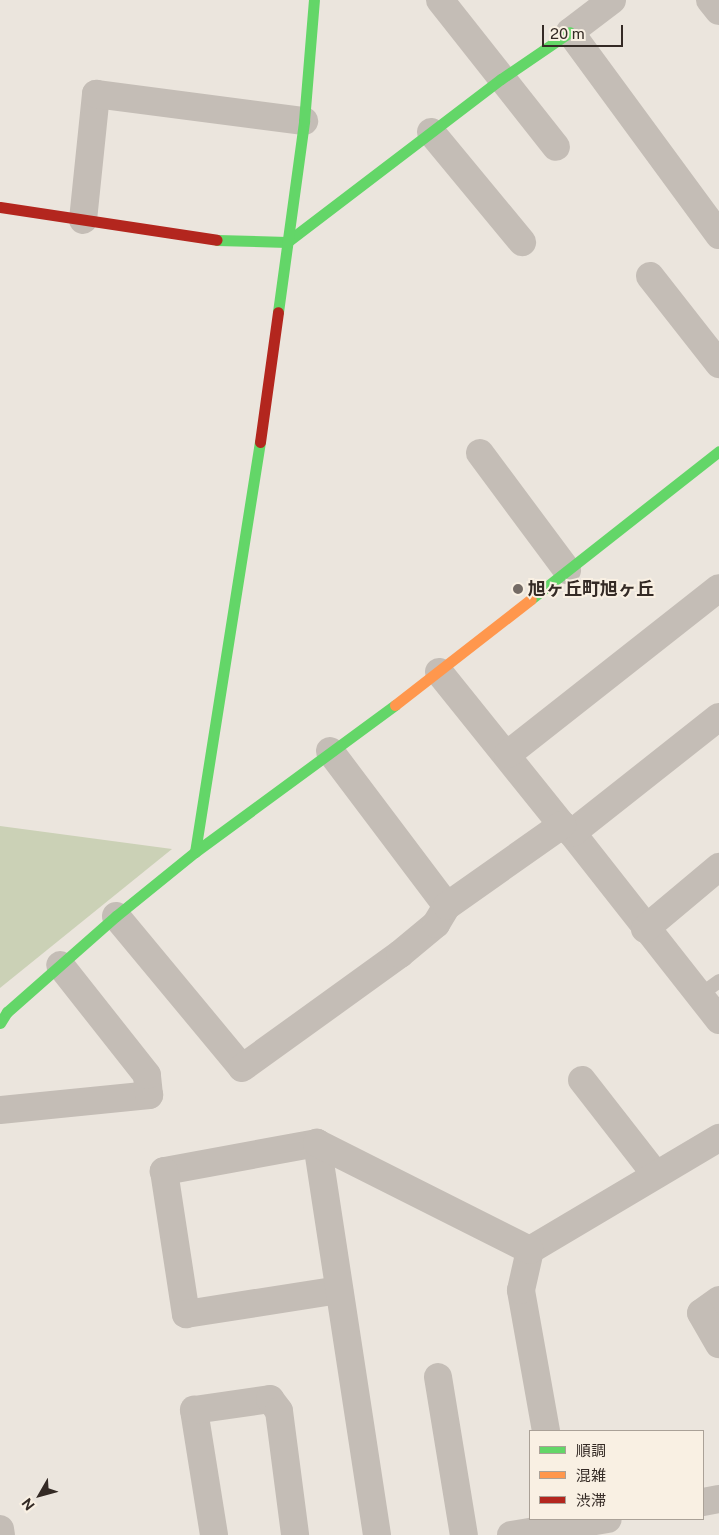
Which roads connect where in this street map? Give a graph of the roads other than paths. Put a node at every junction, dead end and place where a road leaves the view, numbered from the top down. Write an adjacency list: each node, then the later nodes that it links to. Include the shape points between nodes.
1 (314, 0): 8 (street)
2 (440, 0): 7 (street)
3 (612, 0): 6 (street)
4 (710, 0): 5 (street)
5 (719, 11)
6 (570, 32): 7 (street); 13 (street)
7 (501, 79): 9 (street); 10 (street)
8 (304, 121): 12 (street, via 96,94); 14 (street)
9 (431, 132): 14 (street); 15 (street)
10 (556, 147)
11 (0, 207): 12 (street)
12 (82, 220): 14 (street, via 229,242)
13 (719, 235)
14 (287, 242): 27 (street, via 258,455)
15 (522, 242)
16 (650, 276): 17 (street)
17 (719, 364)
18 (719, 451): 20 (street)
19 (480, 453): 20 (street)
20 (567, 570): 22 (street)
21 (719, 588): 25 (street)
22 (439, 672): 24 (street); 25 (street)
23 (719, 717): 26 (street)
24 (330, 751): 27 (street); 29 (street)
25 (508, 754): 26 (street)
26 (567, 829): 29 (street); 31 (street)
27 (195, 852): 30 (street)
28 (719, 867): 31 (street)
29 (447, 906): 30 (street, via 436,924 400,954 242,1068)
30 (116, 916): 32 (street)
31 (645, 929): 33 (street)
32 (60, 965): 35 (street, via 7,1012); 37 (street, via 147,1075 149,1095)
33 (710, 988): 34 (street)
34 (719, 1020)
35 (0, 1023)
36 (582, 1080): 40 (street)
37 (0, 1110)
38 (718, 1140): 40 (street)
39 (317, 1143): 41 (street); 42 (street); 42 (street, via 164,1171 186,1314)
40 (656, 1175): 41 (street)
41 (530, 1250): 46 (street, via 521,1290)
42 (339, 1290): 55 (street)
43 (719, 1300): 44 (street, via 701,1313)
44 (719, 1344)
45 (438, 1377): 56 (street)
46 (546, 1430)
47 (719, 1499): 48 (street)
48 (704, 1502)
49 (597, 1520): 50 (street)
50 (563, 1523): 57 (street)
51 (0, 1529): 52 (street)
52 (1, 1535)
53 (214, 1535): 54 (street, via 194,1410 270,1398 279,1411)
54 (295, 1535)
55 (377, 1535)
56 (464, 1535)
57 (511, 1535)

